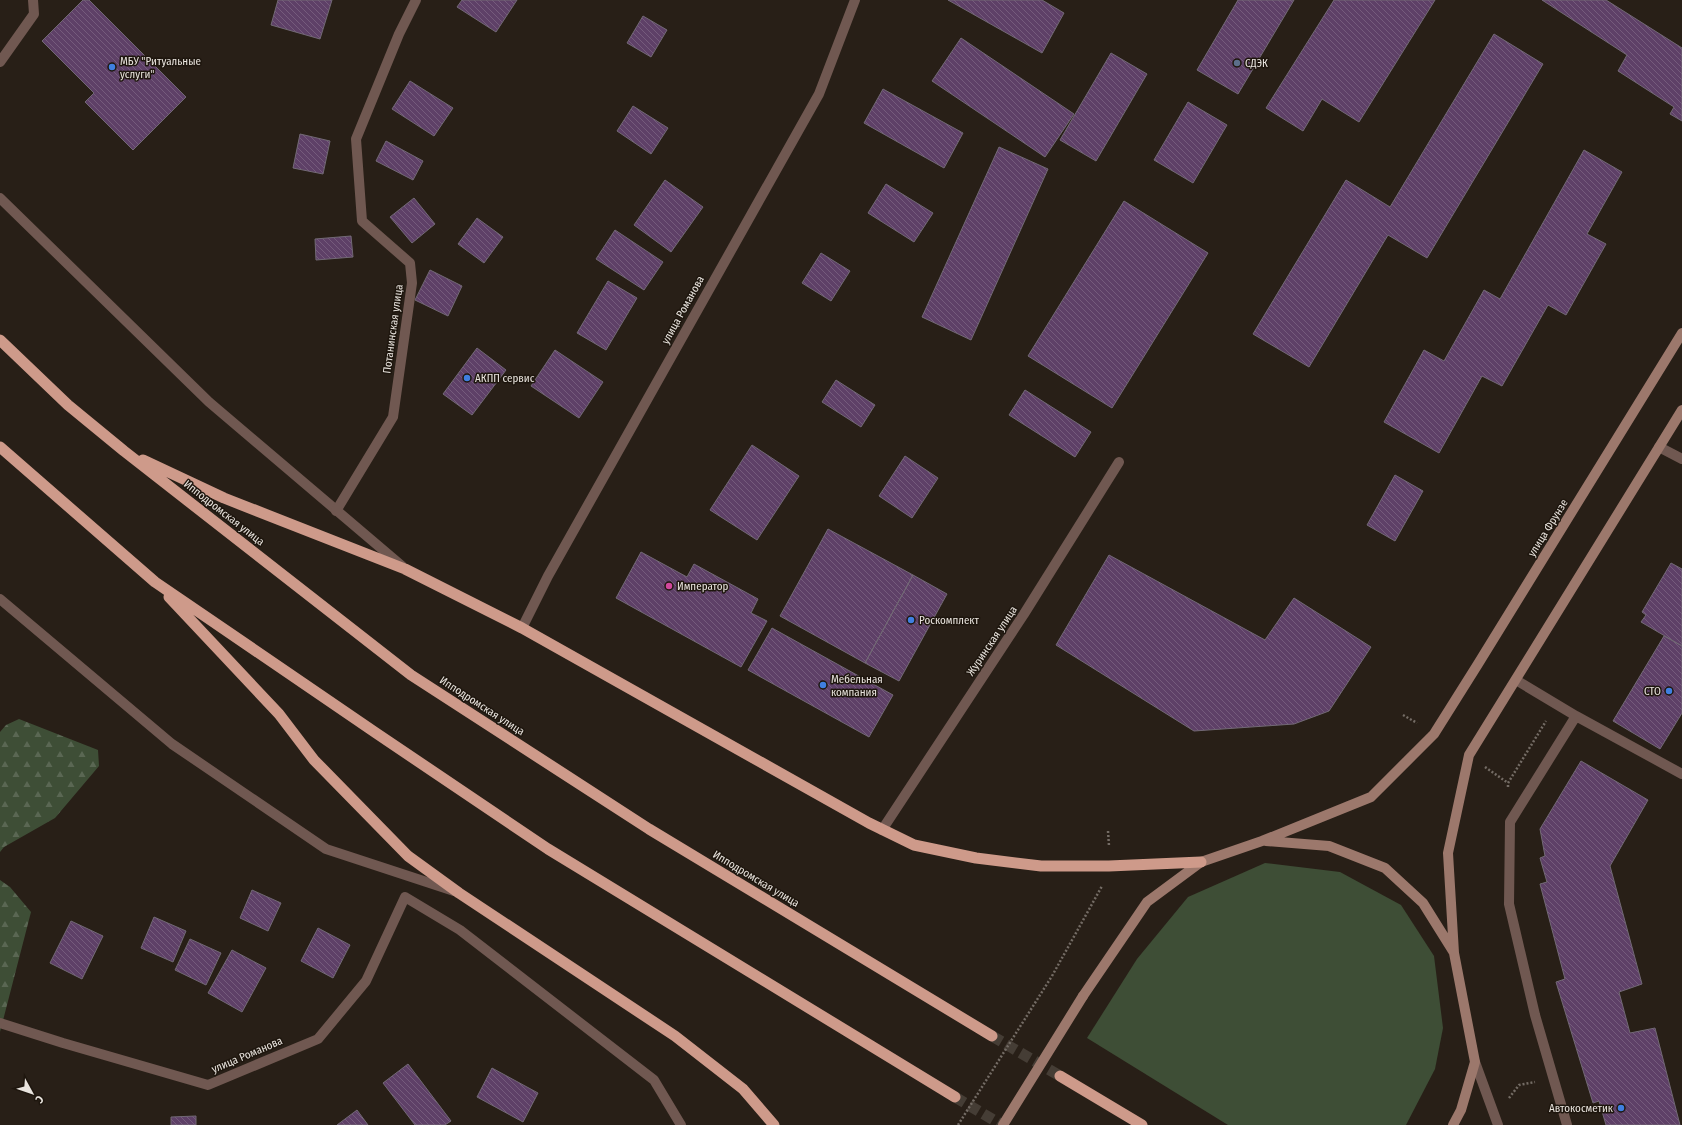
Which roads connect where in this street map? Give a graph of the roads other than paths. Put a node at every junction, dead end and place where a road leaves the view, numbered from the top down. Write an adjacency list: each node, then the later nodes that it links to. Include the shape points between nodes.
1 (33, 0): 4 (street, via 34,14)
2 (416, 0): 14 (street, Потанинская улица, via 396,40 356,139 362,221 410,263 412,283 393,417)
3 (855, 0): 18 (street, улица Романова, via 819,94 548,576)
4 (0, 62)
5 (0, 198): 14 (street, via 209,402)
6 (1682, 333): 23 (main road, улица Фрунзе, via 1434,734 1371,797)
7 (0, 340): 11 (highway, Ипподромская улица, via 68,405)
8 (1682, 410): 10 (main road)
9 (0, 447): 16 (highway)
10 (1659, 447): 12 (street); 19 (main road)
11 (124, 450): 15 (highway, via 224,498); 28 (highway, Ипподромская улица, via 410,675 649,829)
12 (1682, 459)
13 (1118, 462): 22 (street, Журинская улица, via 1024,614)
14 (336, 511): 15 (street)
15 (405, 569): 18 (highway)
16 (155, 582): 25 (highway, via 279,714 314,760 408,856); 31 (highway, via 548,849)
17 (0, 599): 25 (street, via 172,744 326,849)
18 (522, 628): 22 (highway)
19 (1516, 680): 20 (street); 26 (main road, via 1469,755 1448,853)
20 (1576, 716): 21 (street); 38 (street, via 1510,822 1508,904 1535,1015)
21 (1682, 774)
22 (882, 830): 24 (highway, via 914,845 976,858 1041,866)
23 (1262, 841): 24 (main road, улица Фрунзе); 26 (main road, via 1329,846 1385,868 1423,903)
24 (1201, 862): 35 (main road, улица Фрунзе, bridge, via 1147,902 1083,996)
25 (459, 893): 34 (highway, via 675,1036 743,1089)
26 (1454, 953): 29 (main road)
27 (0, 1023): 33 (street, улица Романова, via 208,1085 318,1039 366,981 405,897 460,930 654,1080)
28 (992, 1036)
29 (1476, 1062): 32 (street); 37 (main road, via 1461,1110)
30 (1060, 1076): 36 (highway)
31 (955, 1097)
32 (1496, 1120)
33 (681, 1125)
34 (774, 1125)
35 (1003, 1125)
36 (1142, 1125)
37 (1453, 1125)
38 (1567, 1125)

